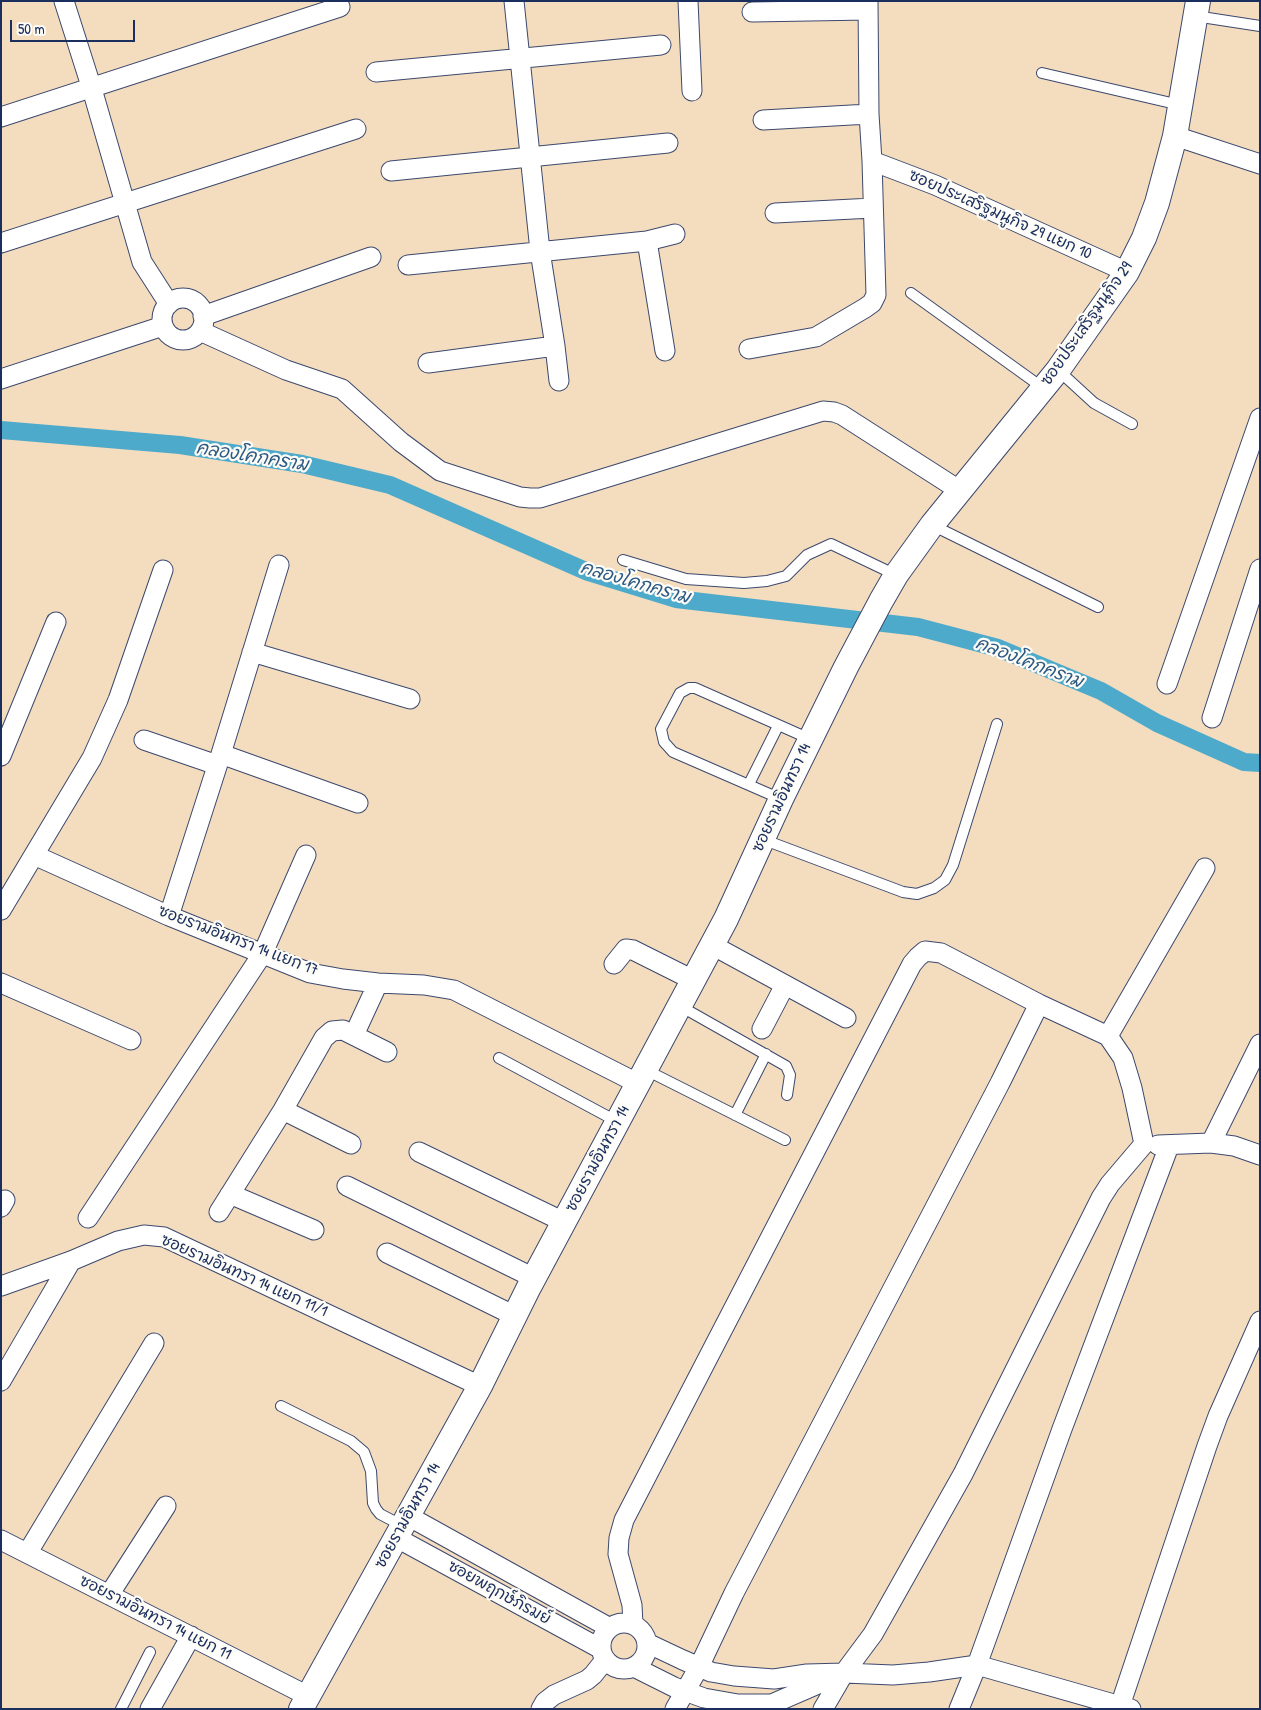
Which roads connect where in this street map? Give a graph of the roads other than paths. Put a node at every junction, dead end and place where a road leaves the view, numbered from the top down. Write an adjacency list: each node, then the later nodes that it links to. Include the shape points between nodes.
1 (64, 1): 13 (street)
2 (514, 1): 10 (street)
3 (688, 1): 14 (street)
4 (868, 5): 7 (street); 16 (street)
5 (340, 7): 13 (street)
6 (1197, 9): 8 (lane); 15 (street, ซอยประเสริฐมนูกิจ 29)
7 (752, 12)
8 (1260, 26)
9 (660, 45): 10 (street)
10 (520, 58): 11 (street); 22 (street)
11 (376, 72)
12 (1042, 73): 15 (lane)
13 (92, 89): 17 (street); 26 (street)
14 (692, 91)
15 (1180, 105): 20 (street, ซอยประเสริฐมนูกิจ 29)
16 (869, 114): 18 (street); 23 (street)
17 (1, 117)
18 (763, 120)
19 (356, 129): 26 (street)
20 (1175, 136): 24 (street); 35 (street, ซอยประเสริฐมนูกิจ 29, via 1157,203)
21 (668, 143): 22 (street)
22 (530, 156): 25 (street); 32 (street)
23 (872, 161): 27 (street); 35 (street, ซอยประเสริฐมนูกิจ 29 แยก 10, via 935,185)
24 (1260, 164)
25 (390, 171)
26 (125, 203): 31 (street); 37 (street, via 142,262)
27 (873, 208): 28 (street); 41 (street, via 876,295 872,303 814,338)
28 (775, 213)
29 (676, 234): 30 (street)
30 (647, 241): 32 (street); 42 (street)
31 (1, 243)
32 (540, 251): 34 (street); 40 (street)
33 (371, 257): 38 (street)
34 (408, 266)
35 (1127, 272): 45 (street, ซอยประเสริฐมนูกิจ 29)
36 (911, 293): 45 (lane)
37 (169, 304): 38 (street, via 187,298 198,305); 39 (street, via 163,314)
38 (202, 323): 39 (street, via 192,337 177,339); 49 (street, via 286,370 342,389 401,442 440,471 520,497 540,498 823,411 842,415)
39 (163, 326): 44 (street)
40 (555, 346): 43 (street); 46 (street)
41 (749, 349)
42 (665, 352)
43 (428, 363)
44 (1, 379)
45 (1050, 379): 48 (lane); 49 (street, ซอยประเสริฐมนูกิจ 29)
46 (558, 381)
47 (1260, 418): 60 (street)
48 (1132, 424)
49 (959, 490): 50 (street, ซอยประเสริฐมนูกิจ 29)
50 (932, 525): 55 (street, ซอยประเสริฐมนูกิจ 29); 57 (lane)
51 (623, 560): 55 (lane, via 686,579 744,583 786,576 807,555 831,544)
52 (279, 565): 59 (street)
53 (1260, 569): 62 (street)
54 (163, 570): 73 (street, via 118,700 92,758)
55 (896, 574): 56 (street, ซอยประเสริฐมนูกิจ 29)
56 (880, 601): 65 (street, ซอยรามอินทรา 14)
57 (1098, 606)
58 (56, 622): 67 (street)
59 (252, 652): 61 (street); 68 (street)
60 (1167, 684)
61 (410, 699)
62 (1212, 718)
63 (997, 724): 72 (lane, via 953,865 945,880 934,888 917,894 903,892)
64 (778, 726): 65 (lane); 69 (lane); 69 (lane, via 701,690 689,688 680,693 661,732 664,742 673,752)
65 (810, 739): 70 (street, ซอยรามอินทรา 14)
66 (144, 740): 68 (street)
67 (1, 756)
68 (219, 760): 71 (street); 78 (street)
69 (748, 784): 70 (lane)
70 (781, 799): 72 (street, ซอยรามอินทรา 14)
71 (358, 803)
72 (762, 839): 79 (street, ซอยรามอินทรา 14)
73 (34, 855): 76 (street); 78 (street, ซอยรามอินทรา 14 แยก 17)
74 (306, 855): 80 (street)
75 (1204, 868): 91 (street)
76 (9, 880): 77 (street)
77 (1, 910)
78 (169, 916): 80 (street, ซอยรามอินทรา 14 แยก 17)
79 (712, 945): 82 (street, ซอยรามอินทรา 14); 85 (street)
80 (263, 953): 84 (street, ซอยรามอินทรา 14 แยก 17, via 310,973); 112 (street)
81 (614, 964): 82 (street, via 626,949 634,950)
82 (693, 980): 87 (street, ซอยรามอินทรา 14)
83 (1, 983): 92 (street)
84 (378, 983): 90 (street); 97 (street, ซอยรามอินทรา 14 แยก 17, via 454,990)
85 (785, 985): 88 (street); 89 (street)
86 (1039, 1004): 91 (street); 130 (street, via 941,953 925,951 912,964 624,1520 618,1554 632,1604); 138 (street, via 734,1593)
87 (680, 1006): 95 (lane); 97 (street, ซอยรามอินทรา 14)
88 (846, 1018)
89 (762, 1029)
90 (354, 1035): 94 (street); 99 (street, via 343,1030 332,1031 324,1038)
91 (1108, 1036): 105 (street, via 1123,1058)
92 (131, 1040)
93 (1260, 1044): 103 (street)
94 (387, 1052)
95 (766, 1054): 98 (lane, via 789,1071); 100 (lane)
96 (498, 1058): 101 (lane)
97 (642, 1077): 100 (lane); 101 (street, ซอยรามอินทรา 14)
98 (787, 1095)
99 (284, 1110): 104 (street); 110 (street)
100 (735, 1115): 102 (lane)
101 (618, 1122): 113 (street, ซอยรามอินทรา 14)
102 (785, 1140)
103 (1211, 1143): 106 (street); 108 (street, via 1234,1146)
104 (351, 1144)
105 (1144, 1144): 106 (street); 139 (street, via 1101,1198 963,1474 873,1634)
106 (1169, 1146): 136 (street, via 1062,1428)
107 (419, 1152): 113 (street)
108 (1260, 1155)
109 (347, 1186): 117 (street)
110 (230, 1194): 111 (street); 114 (street)
111 (219, 1212)
112 (88, 1218)
113 (564, 1222): 117 (street, ซอยรามอินทรา 14)
114 (314, 1230)
115 (387, 1253): 119 (street)
116 (71, 1261): 118 (street, ซอยรามอินทรา 14 แยก 11/1); 122 (street); 123 (street, ซอยรามอินทรา 14 แยก 11/1, via 118,1241 144,1235 164,1237)
117 (534, 1278): 119 (street, ซอยรามอินทรา 14)
118 (1, 1286)
119 (514, 1316): 123 (street, ซอยรามอินทรา 14)
120 (1260, 1321): 142 (street, via 1207,1446)
121 (154, 1343): 128 (street)
122 (1, 1381)
123 (480, 1386): 126 (street, ซอยรามอินทรา 14)
124 (281, 1406): 126 (lane, via 351,1441 364,1452 371,1471 376,1509)
125 (166, 1506): 129 (street)
126 (403, 1527): 131 (street, ซอยพฤกษ์ภิรมย์); 135 (street, ซอยพฤกษ์ภิรมย์); 141 (street, ซอยรามอินทรา 14)
127 (1, 1540): 128 (street, ซอยรามอินทรา 14 แยก 11)
128 (28, 1552): 129 (street, ซอยรามอินทรา 14 แยก 11)
129 (108, 1595): 132 (street, ซอยรามอินทรา 14 แยก 11)
130 (633, 1624): 131 (street, via 621,1623); 133 (street, ซอยพฤกษ์ภิรมย์, via 643,1632)
131 (610, 1628): 135 (street, via 602,1637)
132 (191, 1636): 141 (street, ซอยรามอินทรา 14 แยก 11); 144 (street)
133 (648, 1643): 137 (street, via 647,1653); 138 (street, ซอยพฤกษ์ภิรมย์)
134 (150, 1652): 143 (lane)
135 (603, 1654): 137 (street, ซอยพฤกษ์ภิรมย์, via 613,1667); 145 (street, via 593,1675 554,1695)
136 (977, 1665): 139 (street, ซอยพฤกษ์ภิรมย์, via 929,1672); 142 (street, ซอยพฤกษ์ภิรมย์); 148 (street)
137 (634, 1667): 140 (street, ซอยพฤกษ์ภิรมย์)
138 (699, 1667): 139 (street, ซอยพฤกษ์ภิรมย์, via 734,1676 774,1679); 140 (street)
139 (844, 1673): 140 (street, ซอยพฤกษ์ภิรมย์, via 772,1704 738,1704); 147 (street)
140 (685, 1691): 146 (street)
141 (304, 1702)
142 (1124, 1708)
143 (121, 1709)
144 (150, 1709)
145 (541, 1709)
146 (675, 1709)
147 (823, 1709)
148 (959, 1709)

